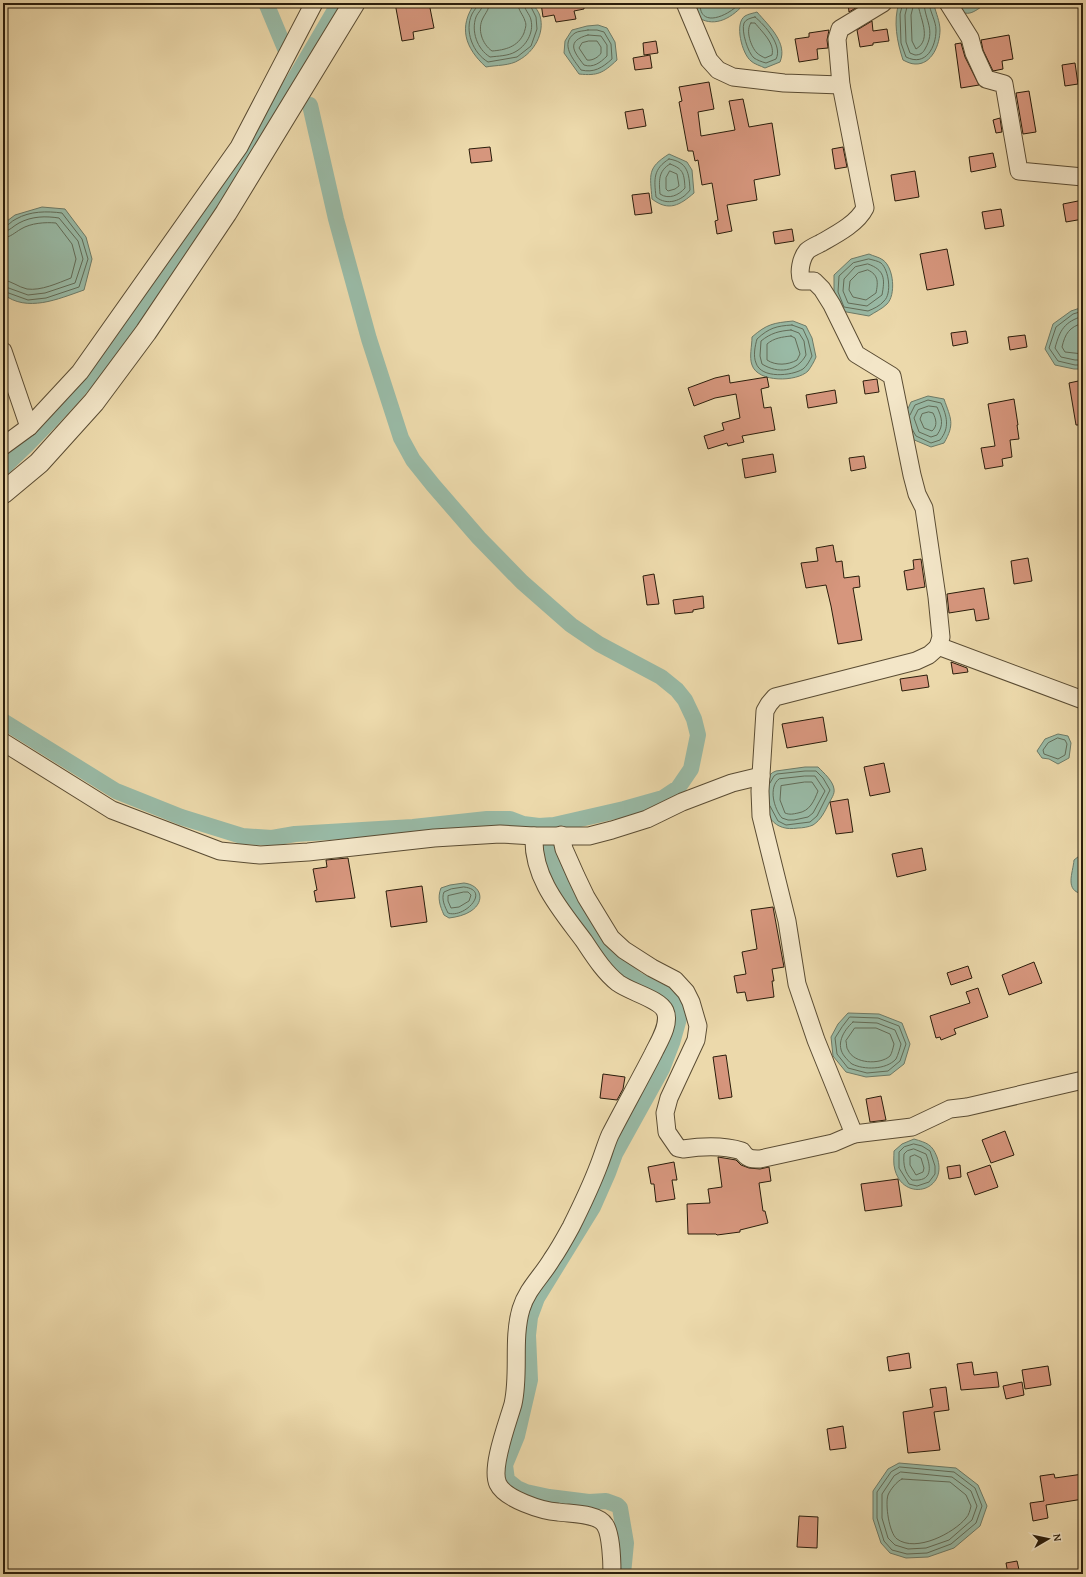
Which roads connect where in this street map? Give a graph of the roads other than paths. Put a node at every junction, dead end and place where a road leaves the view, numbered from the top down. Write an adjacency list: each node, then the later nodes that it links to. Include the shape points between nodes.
1 (314, 3): 9 (street, via 239,147 80,372)
2 (354, 3): 11 (street, via 226,213 146,332 94,402 40,462)
3 (685, 3): 6 (street, via 709,60 718,70 733,77 784,83)
4 (883, 3): 6 (street, via 840,29 837,39)
5 (948, 3): 7 (street, via 970,38 986,79 1004,84 1019,171)
6 (841, 85): 12 (street, via 865,208 851,224 807,251 800,266 800,277 802,281 814,281 822,289 856,354 892,376 912,475 924,508 937,597 941,638)
7 (1083, 177)
8 (3, 351): 9 (street)
9 (29, 427): 10 (street)
10 (3, 446)
11 (3, 493)
12 (938, 646): 13 (street); 15 (street, via 929,655 916,661 776,697 765,711)
13 (1083, 700)
14 (3, 742): 17 (street, via 112,810 220,851 260,855 434,838 500,834)
15 (761, 776): 16 (street, via 732,783 612,830 589,836); 19 (street, via 761,816 787,921 798,984 816,1040)
16 (561, 835): 17 (street); 19 (street, via 564,849 586,897 611,938 624,950 674,980 686,992 691,1002 698,1026 696,1040 669,1098 666,1113 667,1132 678,1148 683,1150 730,1147 742,1151 746,1157 760,1159 833,1143)
17 (534, 836): 20 (street, via 541,874 557,907 619,984 651,999 666,1012 660,1039 610,1136 571,1226 552,1260 532,1285 521,1308 513,1402 496,1471 498,1486 507,1496 520,1502 557,1512 574,1512 601,1519 606,1526)
18 (1083, 1080): 19 (street, via 950,1109 912,1127)
19 (854, 1134)
20 (612, 1574)

